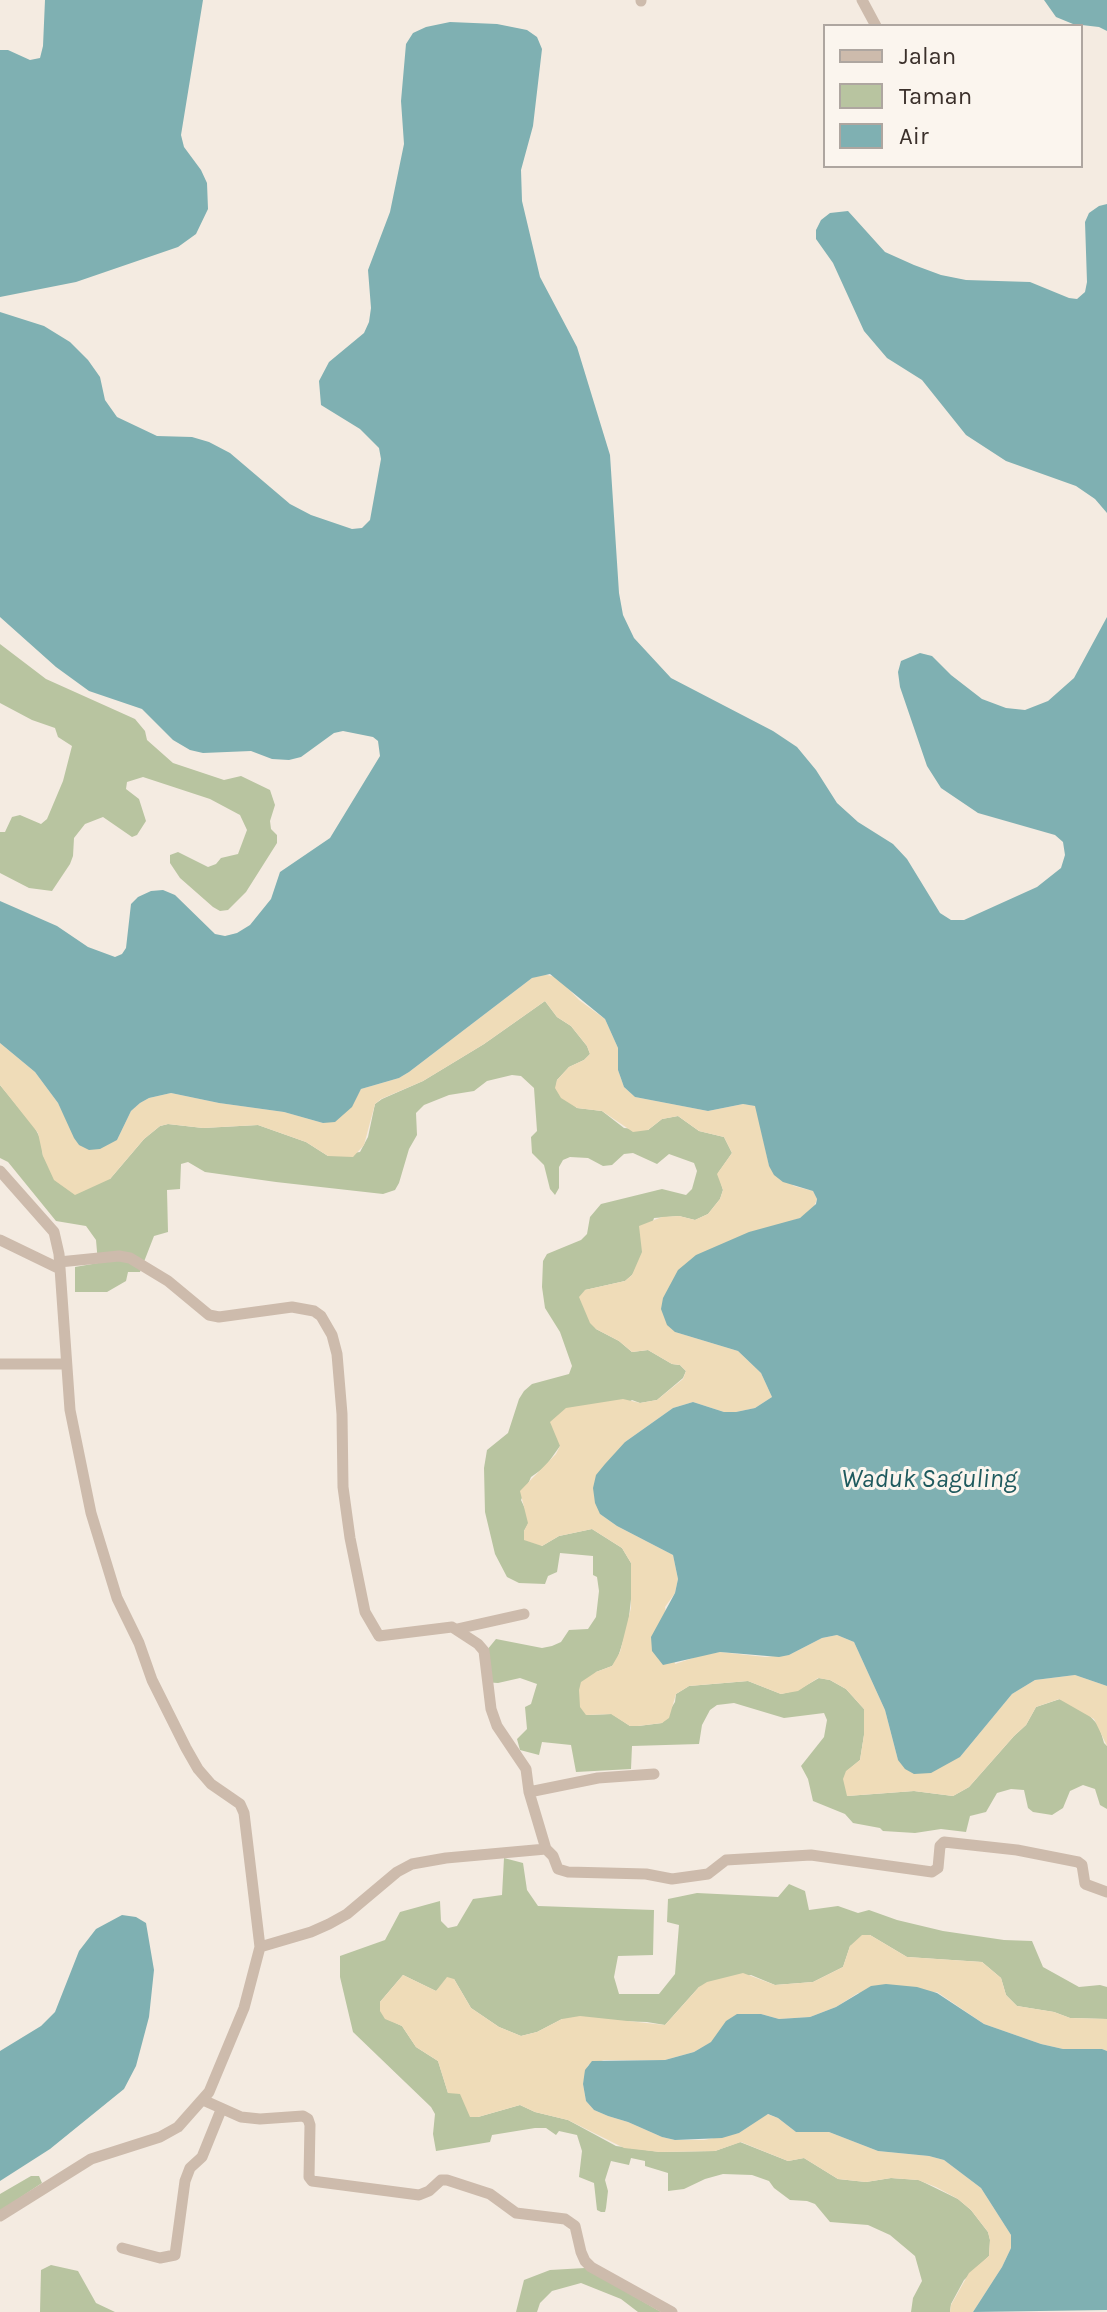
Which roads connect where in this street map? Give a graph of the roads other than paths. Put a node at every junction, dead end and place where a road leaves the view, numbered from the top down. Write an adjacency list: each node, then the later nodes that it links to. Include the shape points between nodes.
1 (862, 0): 2 (street)
2 (875, 24)
3 (0, 1171): 5 (street, via 54,1232)
4 (0, 1240): 5 (street)
5 (58, 1265): 7 (street); 9 (street, via 130,1258 209,1315 292,1307 321,1316 337,1354 343,1487 365,1612 375,1633 384,1637)
6 (0, 1364): 7 (street)
7 (66, 1364): 14 (street, via 91,1513 117,1598 198,1769 244,1813)
8 (524, 1614): 9 (street)
9 (457, 1629): 11 (street, via 484,1651 491,1709 526,1769)
10 (654, 1774): 11 (street, via 598,1778)
11 (529, 1792): 12 (street)
12 (546, 1849): 13 (street, via 562,1872 665,1879 708,1874 726,1860 811,1855 932,1872 938,1868 942,1844 959,1843 1078,1862 1085,1884); 14 (street, via 412,1864 329,1924)
13 (1107, 1892)
14 (260, 1947): 15 (street, via 244,2008)
15 (203, 2100): 16 (street); 17 (street, via 178,2127 91,2159)
16 (221, 2110): 18 (street, via 202,2157 185,2181 175,2255 160,2258); 19 (street, via 250,2118 308,2119 312,2181 419,2195 447,2180 490,2194 516,2213 565,2219 575,2226 591,2267)
17 (0, 2216)
18 (122, 2248)
19 (672, 2312)

